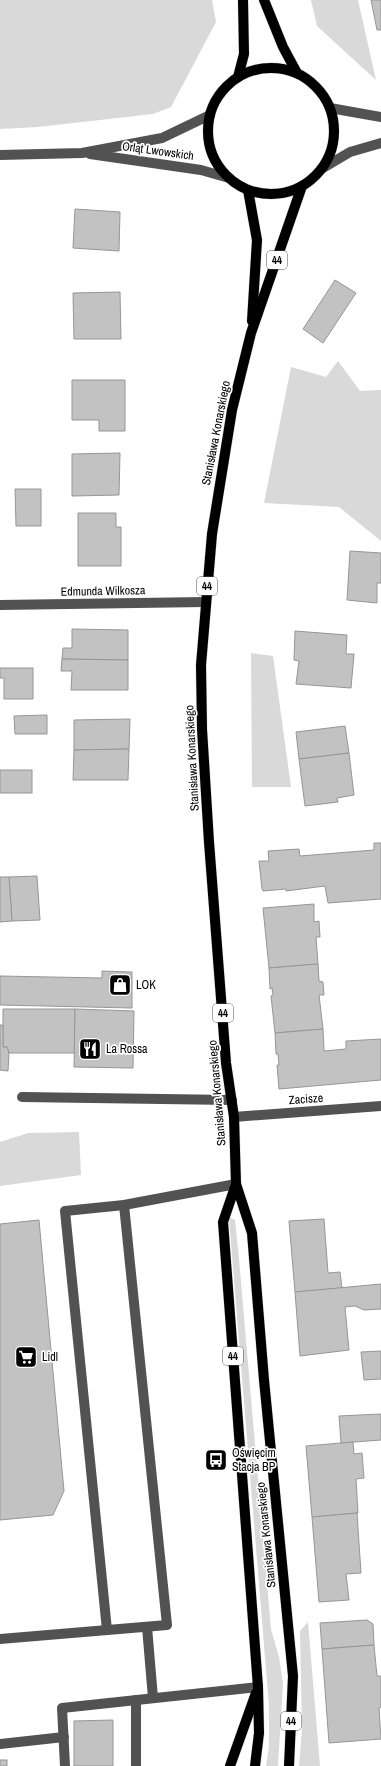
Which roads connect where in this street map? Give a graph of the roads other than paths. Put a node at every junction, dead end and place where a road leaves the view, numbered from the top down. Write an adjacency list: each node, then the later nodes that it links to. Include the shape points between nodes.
1 (243, 0): 4 (main road, via 244,54)
2 (264, 0): 3 (main road, Stanisława Konarskiego / 44, via 283,47)
3 (297, 73): 4 (main road, Stanisława Konarskiego / 44, via 278,68 257,69); 5 (main road, Stanisława Konarskiego / 44, via 311,82)
4 (238, 77): 6 (main road, Stanisława Konarskiego / 44, via 226,86)
5 (330, 108): 7 (street); 11 (main road, Stanisława Konarskiego / 44, via 334,135 332,149)
6 (210, 115): 9 (street, Orląt Lwowskich, via 162,138); 12 (main road, Stanisława Konarskiego / 44, via 208,132 211,149 218,165)
7 (381, 117)
8 (381, 143): 11 (street, via 350,152)
9 (82, 153): 10 (street, Orląt Lwowskich); 12 (street, Orląt Lwowskich, via 201,170)
10 (0, 154)
11 (323, 168): 13 (main road, Stanisława Konarskiego / 44)
12 (229, 178): 14 (main road, Stanisława Konarskiego / 44)
13 (302, 186): 14 (main road, Stanisława Konarskiego / 44, via 284,193 266,194); 15 (main road, Stanisława Konarskiego / 44)
14 (248, 190): 15 (main road, Stanisława Konarskiego / 44, via 257,240)
15 (251, 333): 16 (main road, Stanisława Konarskiego / 44, via 232,410 222,468)
16 (205, 602): 17 (street, Edmunda Wilkosza); 19 (main road, Stanisława Konarskiego / 44, via 201,665 202,729 226,1055)
17 (0, 605)
18 (22, 1097): 19 (street)
19 (232, 1100): 21 (main road, Stanisława Konarskiego / 44)
20 (381, 1106): 21 (street, Zacisze)
21 (234, 1117): 22 (main road, Stanisława Konarskiego / 44)
22 (236, 1184): 23 (street); 27 (main road, Stanisława Konarskiego / 44, via 223,1222); 36 (main road, Stanisława Konarskiego / 44, via 252,1233 263,1373 293,1668)
23 (124, 1205): 24 (street, via 167,1625); 25 (street, via 65,1211)
24 (147, 1627): 25 (street); 28 (street)
25 (107, 1630): 26 (street)
26 (0, 1639)
27 (258, 1687): 28 (street); 34 (main road); 35 (main road, Stanisława Konarskiego / 44, via 259,1732)
28 (153, 1698): 29 (street)
29 (136, 1700): 30 (street, via 62,1708); 33 (street)
30 (64, 1737): 31 (street); 32 (street)
31 (0, 1744)
32 (65, 1766)
33 (136, 1766)
34 (230, 1766)
35 (255, 1766)
36 (289, 1766)

